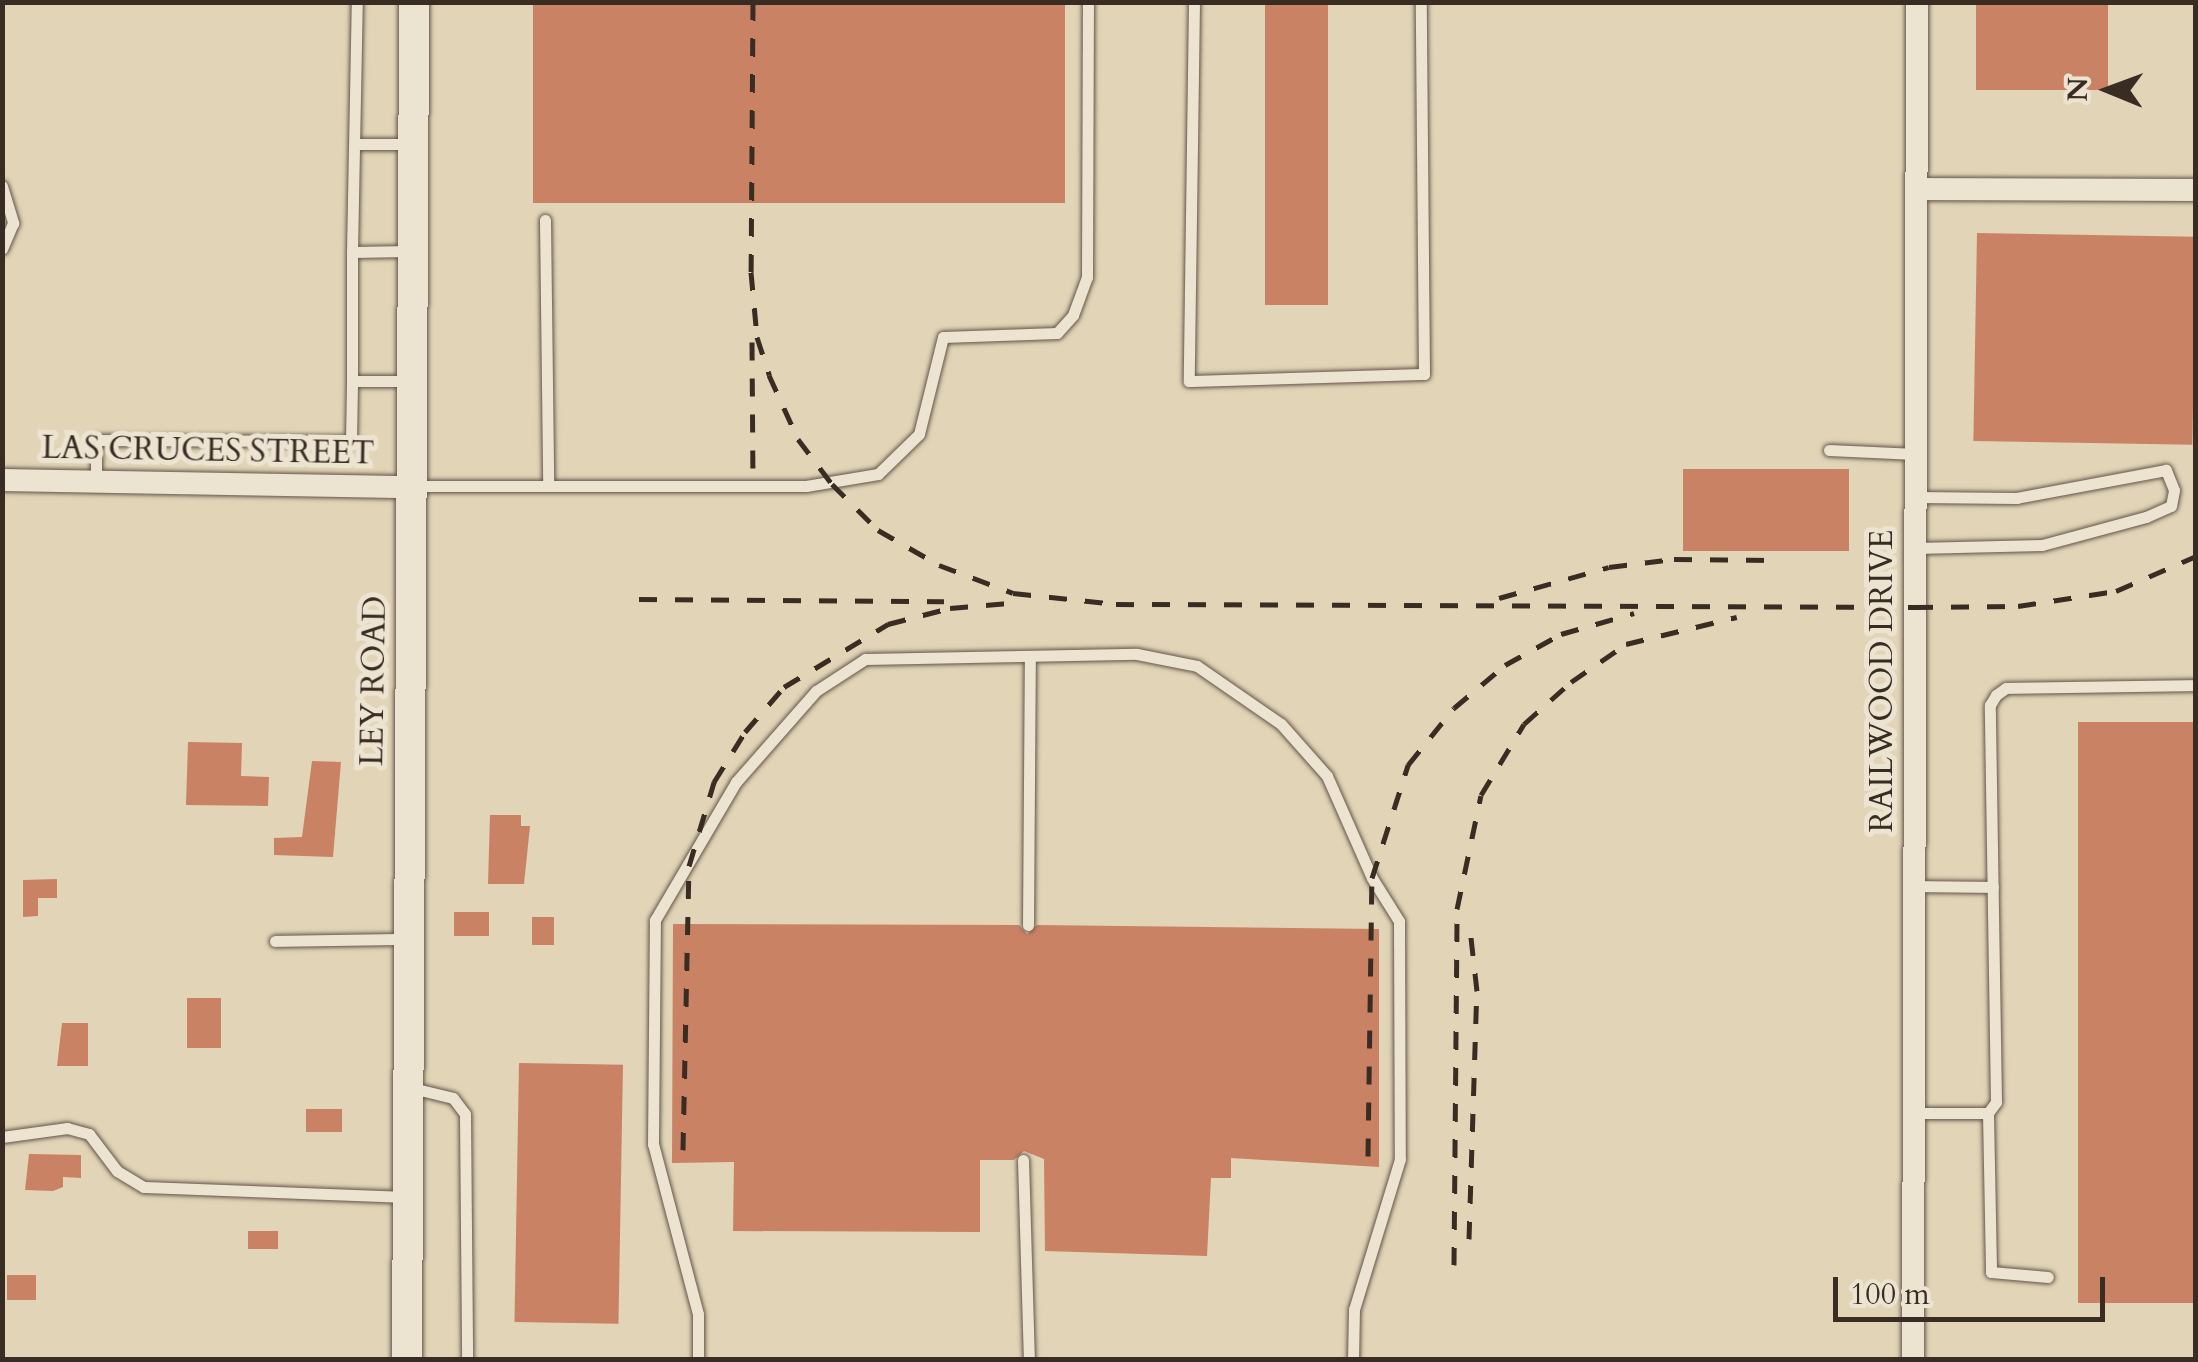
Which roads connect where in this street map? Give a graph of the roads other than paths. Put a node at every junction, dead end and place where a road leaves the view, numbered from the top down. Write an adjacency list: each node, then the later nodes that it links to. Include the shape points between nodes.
1 (357, 2): 7 (lane)
2 (414, 2): 8 (main road, LEY ROAD)
3 (1088, 2): 22 (lane, via 1087,277 1074,315 1058,333 943,337 919,434 878,474 806,486)
4 (1194, 2): 5 (lane, via 1189,381 1424,374)
5 (1421, 2)
6 (1917, 2): 10 (street, RAILWOOD DRIVE)
7 (354, 144): 8 (lane); 15 (lane)
8 (414, 144): 14 (main road, LEY ROAD)
9 (2, 186): 13 (lane, via 13,223)
10 (1917, 188): 11 (street); 19 (street, RAILWOOD DRIVE)
11 (2196, 190)
12 (544, 220): 22 (lane)
13 (2, 249)
14 (413, 251): 15 (lane); 17 (main road, LEY ROAD)
15 (352, 252): 16 (lane)
16 (352, 381): 17 (lane); 21 (lane, via 350,442 96,440)
17 (412, 381): 23 (main road, LEY ROAD)
18 (1829, 450): 19 (lane)
19 (1916, 454): 24 (street, RAILWOOD DRIVE)
20 (2, 480): 21 (street, LAS CRUCES STREET)
21 (96, 482): 23 (street, LAS CRUCES STREET)
22 (548, 484): 23 (lane)
23 (412, 486): 31 (main road, LEY ROAD)
24 (1915, 497): 25 (street, RAILWOOD DRIVE); 25 (lane, via 2017,498 2166,470 2174,490 2171,506 2146,517 2042,545)
25 (1915, 548): 28 (street, RAILWOOD DRIVE)
26 (1030, 661): 30 (lane); 42 (lane, via 930,655 865,660 816,691 736,782 655,920 653,1144 698,1314); 44 (lane, via 1137,654 1197,666 1247,696 1328,776 1372,878 1400,921 1400,1159 1354,1308)
27 (2196, 685): 29 (lane, via 2006,688 1996,695 1990,705)
28 (1914, 886): 29 (lane); 34 (street, RAILWOOD DRIVE)
29 (1993, 887): 35 (lane, via 1996,1102)
30 (1028, 925)
31 (408, 939): 32 (lane); 33 (main road, LEY ROAD)
32 (275, 941)
33 (408, 1088): 38 (main road, LEY ROAD); 41 (lane, via 453,1098 465,1114)
34 (1913, 1113): 35 (lane); 45 (street, RAILWOOD DRIVE)
35 (1988, 1114): 39 (lane, via 1990,1272)
36 (2, 1137): 38 (lane, via 67,1128 89,1134 117,1171 144,1187)
37 (1022, 1160): 43 (lane)
38 (408, 1197): 40 (main road, LEY ROAD)
39 (2048, 1277)
40 (408, 1360)
41 (467, 1360)
42 (698, 1360)
43 (1028, 1360)
44 (1353, 1360)
45 (1912, 1360)

